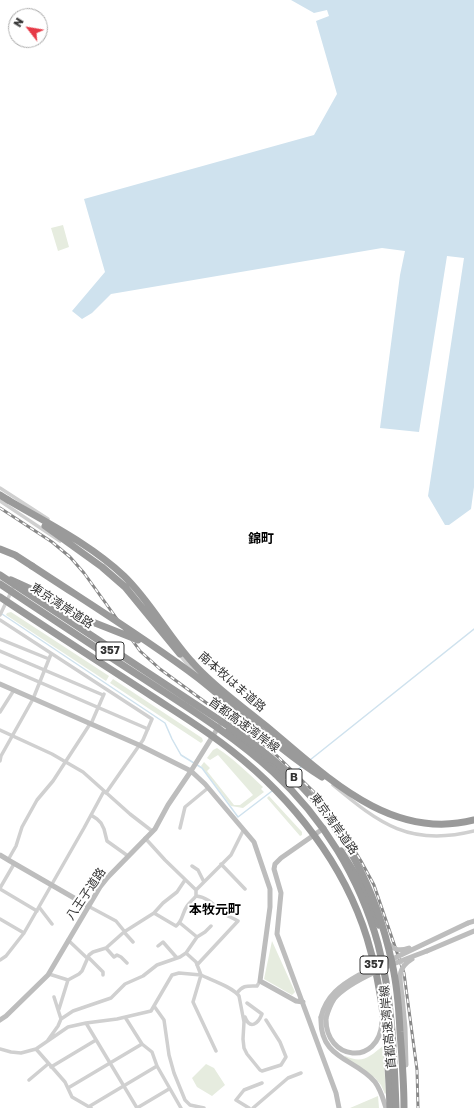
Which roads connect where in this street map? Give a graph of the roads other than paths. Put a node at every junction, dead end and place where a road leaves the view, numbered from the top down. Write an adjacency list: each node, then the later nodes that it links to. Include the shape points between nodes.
1 (0, 488): 9 (street, via 111,561 132,581)
2 (0, 495): 3 (highway, 南本牧はま道路)
3 (8, 500): 27 (highway, 南本牧はま道路, bridge, via 85,546 114,567 148,603 193,664); 40 (highway, 南本牧はま道路, bridge, via 109,573 133,595 170,643 194,668 306,761)
4 (0, 501): 9 (street)
5 (0, 550): 40 (highway, bridge, via 15,555 153,646 300,762)
6 (1, 577): 8 (highway, 東京湾岸道路 / 357); 27 (highway, bridge, via 152,647); 139 (highway, 首都高速湾岸線 / B, bridge, via 242,734 294,778 323,810 361,870 387,940 396,991)
7 (0, 584): 138 (highway, 首都高速湾岸線 / B, bridge, via 189,708 236,742 266,766 315,817 352,876 378,944 391,1018)
8 (13, 588): 10 (street); 29 (highway, 東京湾岸道路 / 357)
9 (137, 591): 47 (street, via 187,664 370,815 396,829 423,836 453,836)
10 (3, 599): 11 (street); 33 (highway, 東京湾岸道路 / 357)
11 (0, 615)
12 (0, 620): 15 (street)
13 (0, 638): 16 (street)
14 (0, 652): 18 (street)
15 (50, 654): 16 (street); 21 (street)
16 (49, 658): 18 (street)
17 (0, 665): 19 (street)
18 (44, 670): 19 (street); 23 (street)
19 (40, 682): 24 (street); 25 (street)
20 (0, 684): 22 (street)
21 (106, 689): 23 (street); 30 (street, via 152,718)
22 (14, 690): 24 (street); 26 (street)
23 (103, 695): 25 (street)
24 (33, 699): 28 (street); 32 (street)
25 (99, 707): 28 (street); 30 (street)
26 (0, 712)
27 (252, 714): 42 (highway, 南本牧はま道路, bridge, via 330,778 379,810 399,818 429,824)
28 (91, 724): 34 (street); 36 (street)
29 (221, 724): 33 (street, 八王子道路); 44 (highway, 東京湾岸道路 / 357, via 273,766)
30 (148, 729): 34 (street)
31 (0, 730): 32 (street)
32 (13, 736): 35 (street); 36 (street)
33 (213, 736): 37 (street, 八王子道路); 48 (highway, 東京湾岸道路 / 357, via 270,784 293,808)
34 (139, 745): 37 (street); 39 (street)
35 (0, 758)
36 (66, 763): 39 (street, via 83,772); 52 (street, via 37,800)
37 (191, 771): 38 (street); 45 (street, 八王子道路)
38 (208, 788): 43 (street, via 185,807); 46 (street)
39 (105, 792): 41 (street); 45 (street)
40 (354, 797): 42 (highway, 南本牧はま道路, bridge, via 385,815 413,824 444,826)
41 (91, 815): 51 (street, via 101,824 108,840); 59 (street)
42 (474, 821)
43 (180, 828)
44 (324, 828): 48 (street); 57 (highway, 東京湾岸道路 / 357)
45 (152, 831): 49 (street, 八王子道路)
46 (243, 831): 54 (street, via 231,855); 94 (street, via 256,846 270,889)
47 (474, 831)
48 (314, 836): 96 (highway, 東京湾岸道路 / 357, via 341,879 359,916 373,959); 99 (street, via 274,864 281,893 277,934)
49 (146, 838): 51 (street, 八王子道路); 56 (street)
50 (0, 854): 52 (street)
51 (128, 856): 64 (street, 八王子道路, via 104,881)
52 (8, 860): 53 (street)
53 (14, 864): 59 (street); 60 (street)
54 (222, 864): 58 (street); 61 (street)
55 (192, 866): 58 (street, via 198,870)
56 (185, 880): 62 (street); 66 (street, via 177,892)
57 (359, 880): 80 (street, bridge, via 377,912 391,947 401,950); 120 (highway, 東京湾岸道路 / 357, via 373,911 390,962 401,1018)
58 (204, 882): 62 (street)
59 (51, 885): 64 (street); 65 (street)
60 (0, 888): 65 (street)
61 (245, 889)
62 (196, 890): 63 (street)
63 (196, 896): 69 (street, via 187,906); 89 (street, via 201,896 224,914 238,920)
64 (88, 906): 73 (street, via 116,922); 77 (street, 八王子道路)
65 (38, 909): 70 (street); 74 (street)
66 (154, 914): 69 (street, via 176,926); 73 (street)
67 (0, 918): 74 (street)
68 (474, 921): 80 (street, bridge)
69 (180, 923): 75 (street)
70 (52, 924)
71 (211, 926): 75 (street)
72 (473, 931): 83 (street)
73 (124, 932): 78 (street); 82 (street)
74 (24, 933): 87 (street)
75 (197, 937): 84 (street)
76 (167, 939): 79 (street)
77 (68, 940): 85 (street); 90 (street, 八王子道路)
78 (133, 942)
79 (163, 942): 81 (street); 86 (street)
80 (425, 943): 106 (street, bridge, via 359,975 337,989 324,1006)
81 (158, 946)
82 (106, 948): 85 (street, via 93,952); 88 (street, via 114,957 117,955)
83 (427, 951): 106 (street, bridge, via 346,988 332,1003); 120 (street, bridge, via 402,967 400,974)
84 (186, 953): 86 (street); 89 (street)
85 (88, 957): 91 (street); 93 (street, via 82,971)
86 (177, 958): 107 (street, via 157,965 143,976 125,984 111,998 73,1011)
87 (0, 960)
88 (127, 963)
89 (197, 965): 92 (street)
90 (49, 974): 93 (street); 108 (street, 八王子道路)
91 (103, 974)
92 (201, 975): 95 (street); 102 (street, via 172,975); 116 (street, via 193,1002)
93 (68, 980): 104 (street)
94 (260, 981): 95 (street, via 257,986 242,987); 99 (street, via 296,1002)
95 (237, 993): 103 (street)
96 (380, 995): 106 (street, via 380,1033 372,1046 363,1052 348,1053 334,1044); 137 (highway, 東京湾岸道路 / 357, via 386,1036)
97 (54, 997): 104 (street)
98 (253, 1000): 101 (street)
99 (303, 1002): 135 (street)
100 (247, 1003): 101 (street)
101 (251, 1005): 103 (street, via 262,1014 253,1025 246,1020)
102 (154, 1006): 105 (street, via 151,1011); 132 (street, via 164,1020 169,1055 185,1100)
103 (241, 1006): 109 (street, via 244,1048 246,1054 262,1071 281,1065 286,1057)
104 (58, 1009): 107 (street)
105 (125, 1017): 110 (street); 113 (street)
106 (324, 1018): 136 (street, via 322,1029 326,1041 340,1057 372,1078)
107 (61, 1019): 111 (street)
108 (0, 1020)
109 (266, 1020)
110 (86, 1023): 111 (street, via 68,1027); 112 (street)
111 (48, 1040): 115 (street)
112 (96, 1040): 117 (street); 118 (street)
113 (142, 1044): 117 (street); 119 (street, via 152,1052)
114 (0, 1049): 115 (street, via 18,1053)
115 (36, 1049): 118 (street)
116 (216, 1052)
117 (110, 1063): 124 (street); 125 (street)
118 (50, 1065): 122 (street); 125 (street)
119 (157, 1066): 124 (street); 126 (street)
120 (406, 1071): 139 (highway, 東京湾岸道路 / 357)
121 (301, 1073): 134 (street, via 288,1078)
122 (30, 1080)
123 (262, 1083): 133 (street, via 244,1090 236,1100)
124 (123, 1086): 128 (street); 130 (street)
125 (68, 1088): 127 (street, via 72,1096)
126 (169, 1089): 130 (street); 131 (street)
127 (84, 1103): 128 (street); 129 (street)
128 (91, 1107)
129 (81, 1108)
130 (137, 1108)
131 (181, 1108)
132 (204, 1108)
133 (249, 1108)
134 (253, 1108)
135 (339, 1108)
136 (386, 1108)
137 (390, 1108)
138 (396, 1108)
139 (406, 1108)

